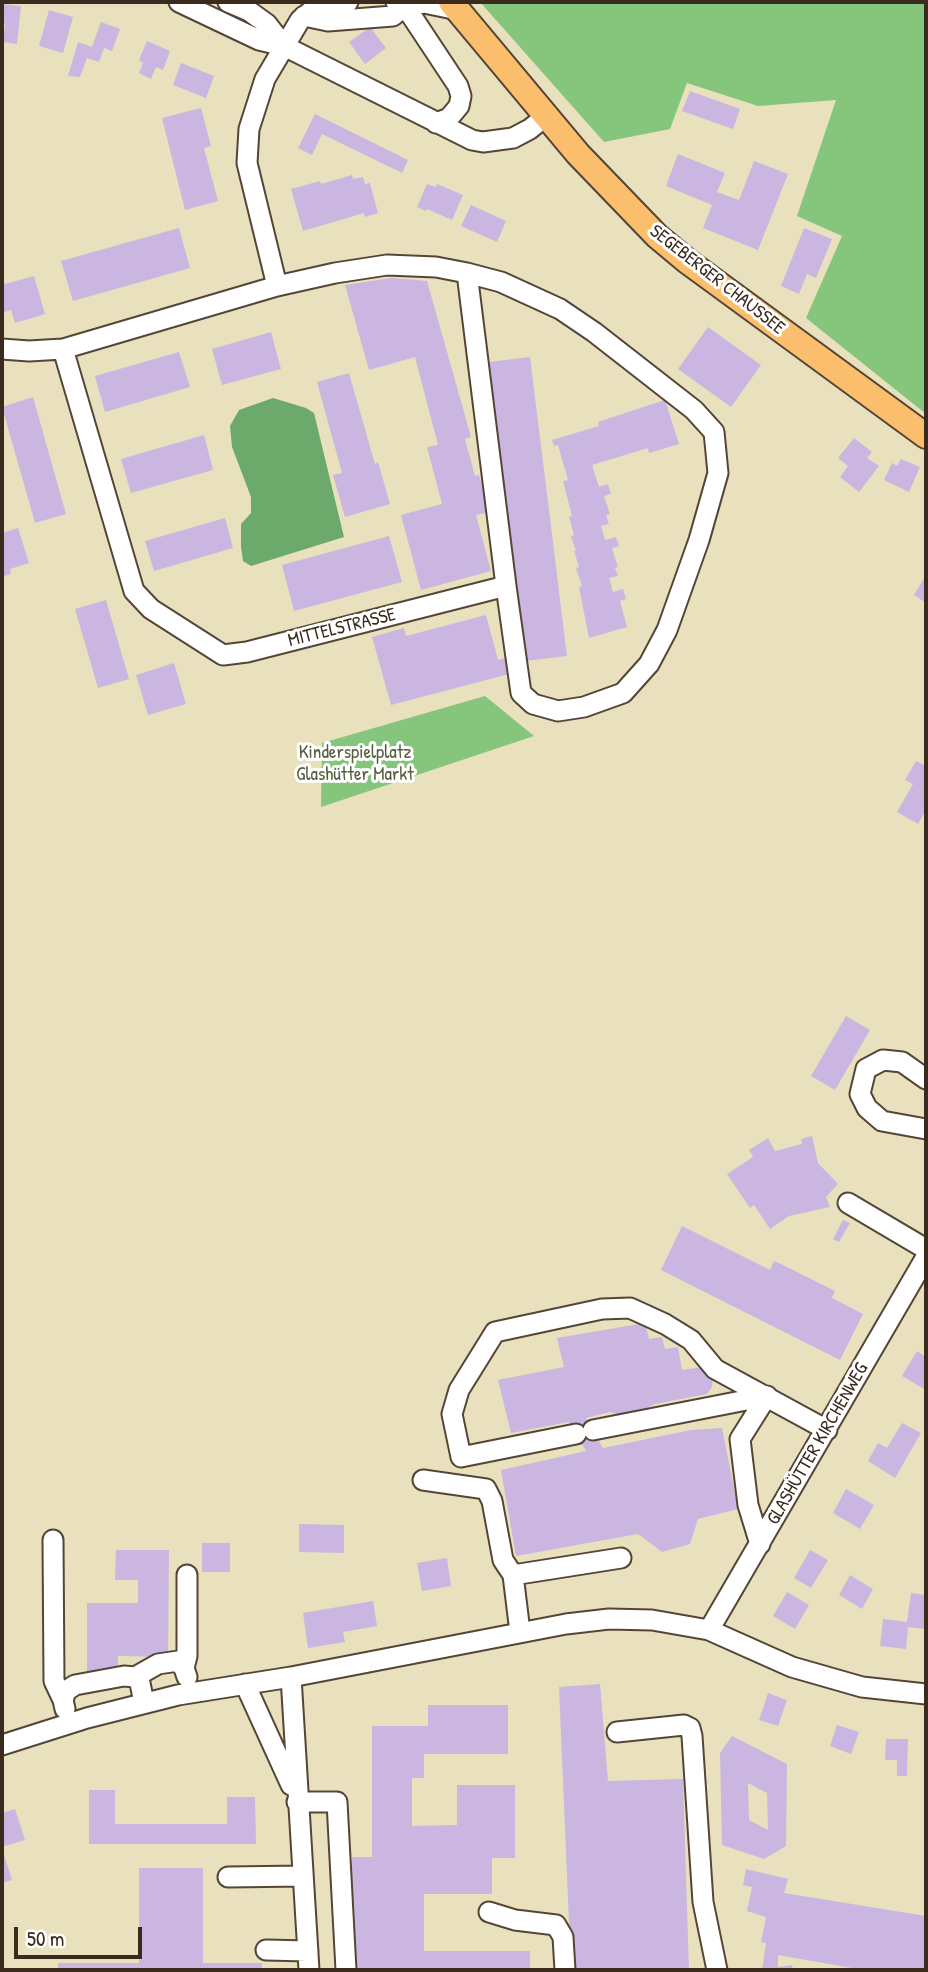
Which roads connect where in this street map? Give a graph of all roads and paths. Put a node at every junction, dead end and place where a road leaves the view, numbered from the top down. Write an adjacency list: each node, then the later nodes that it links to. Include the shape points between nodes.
1 (179, 2): 7 (street, via 259,40)
2 (228, 2): 7 (street, via 267,24)
3 (348, 2): 6 (street, via 316,7)
4 (401, 4): 5 (street); 6 (street, via 393,16 328,21); 9 (street, via 461,96 455,112)
5 (454, 6): 8 (main road, SEGEBERGER CHAUSSEE)
6 (304, 16): 7 (street)
7 (284, 46): 9 (street); 11 (street, via 261,89 247,149 252,189)
8 (546, 116): 9 (street, via 513,138 483,142); 14 (main road, SEGEBERGER CHAUSSEE, via 627,207 687,261)
9 (436, 123)
10 (467, 273): 11 (street, via 387,265); 15 (street); 15 (street, via 501,282 560,309 694,410 714,432 718,473 699,541 667,630 649,664 624,693 558,711 533,704 521,693)
11 (277, 286): 13 (street)
12 (2, 349): 13 (street)
13 (63, 349): 15 (street, MITTELSTRASSE, via 134,591 151,609 223,655)
14 (926, 436)
15 (506, 586)
16 (926, 1080): 17 (street, via 902,1062 883,1060 866,1069 860,1094 882,1121)
17 (926, 1129)
18 (848, 1203): 19 (street)
19 (926, 1249)
20 (926, 1256): 22 (street, GLASHÜTTER KIRCHENWEG)
21 (767, 1396): 21 (street, via 461,1457 452,1414 458,1390 495,1332 603,1309 630,1308 665,1324 691,1340 715,1369); 22 (street); 25 (street, via 740,1439 748,1505)
22 (827, 1430): 25 (street, GLASHÜTTER KIRCHENWEG)
23 (423, 1480): 28 (street, via 486,1489 503,1560)
24 (53, 1540): 37 (street, via 54,1681)
25 (760, 1544): 29 (street, GLASHÜTTER KIRCHENWEG)
26 (621, 1558): 28 (street)
27 (187, 1575): 31 (street)
28 (513, 1576): 30 (street)
29 (709, 1630): 30 (street, via 652,1620 609,1619); 36 (street, via 792,1667 862,1687)
30 (520, 1632): 33 (street)
31 (184, 1668): 32 (street, via 178,1661 167,1661); 35 (street)
32 (135, 1677): 37 (street, via 75,1685); 38 (street, via 141,1683)
33 (291, 1677): 34 (street); 42 (street)
34 (245, 1684): 35 (street); 42 (street)
35 (191, 1693): 38 (street)
36 (926, 1694)
37 (63, 1700): 39 (street)
38 (144, 1703): 39 (street)
39 (68, 1724): 41 (street)
40 (617, 1732): 50 (street, via 690,1728 703,1902)
41 (2, 1745)
42 (297, 1802): 43 (street); 48 (street, via 337,1802)
43 (303, 1876): 44 (street); 47 (street)
44 (228, 1877)
45 (489, 1912): 49 (street, via 556,1925 563,1937)
46 (266, 1950): 47 (street)
47 (308, 1960)
48 (346, 1970)
49 (565, 1970)
50 (717, 1970)

